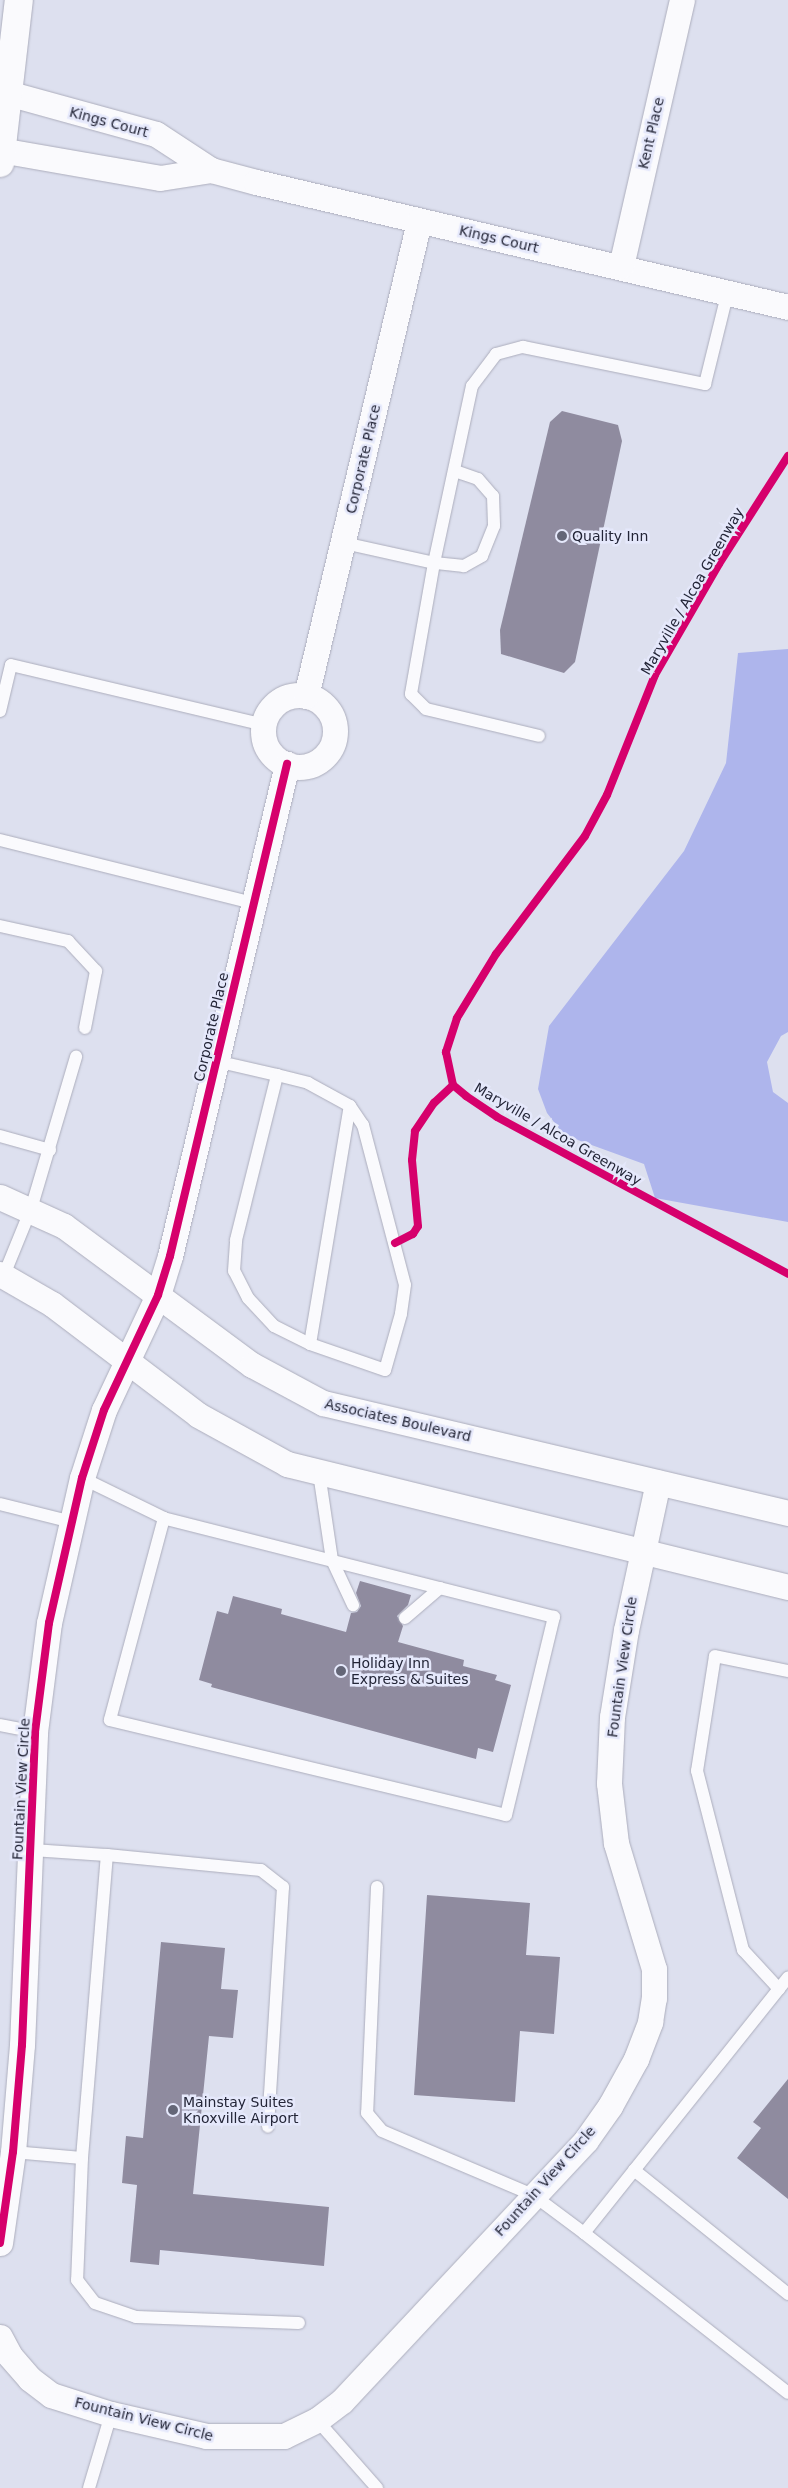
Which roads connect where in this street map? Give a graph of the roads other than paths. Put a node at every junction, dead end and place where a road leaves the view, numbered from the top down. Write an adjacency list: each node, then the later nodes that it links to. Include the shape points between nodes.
1 (19, 0): 3 (main road)
2 (682, 0): 7 (street, Kent Place)
3 (5, 94): 4 (main road); 5 (street, Kings Court, via 156,134)
4 (1, 155): 5 (street, Kings Court, via 160,178)
5 (211, 170): 6 (street, Kings Court)
6 (419, 221): 7 (street, Kings Court); 11 (street, Corporate Place)
7 (621, 266): 8 (street, Kings Court)
8 (728, 291): 9 (street, Kings Court); 10 (lane, via 705,384 524,347 496,354 472,386)
9 (788, 307)
10 (455, 471): 12 (lane); 12 (lane, via 478,479 493,496 494,526 482,556 464,566)
11 (344, 543): 12 (lane); 13 (street, Corporate Place)
12 (434, 563): 16 (lane, via 411,694 426,709)
13 (306, 696): 15 (street, via 294,695 274,705); 17 (street, via 316,700 332,716 335,738 330,750 311,765)
14 (0, 711): 15 (lane, via 11,665)
15 (264, 725): 17 (street, via 268,749)
16 (539, 736)
17 (287, 764): 19 (street, Corporate Place)
18 (0, 840): 19 (lane)
19 (253, 903): 23 (street, Corporate Place)
20 (0, 926): 21 (lane, via 68,941 96,971)
21 (85, 1028)
22 (76, 1057): 27 (lane)
23 (216, 1061): 24 (lane); 31 (street, Corporate Place)
24 (277, 1075): 25 (lane, via 308,1083); 32 (lane, via 236,1240 234,1271 248,1298 274,1326)
25 (350, 1106): 32 (lane); 32 (lane, via 363,1125 405,1285 401,1314 385,1370)
26 (0, 1136): 27 (lane)
27 (50, 1150): 29 (lane)
28 (0, 1198): 29 (street, Associates Boulevard)
29 (31, 1209): 30 (lane); 31 (street, Associates Boulevard, via 64,1226)
30 (2, 1274): 33 (street, via 52,1304)
31 (158, 1295): 33 (street, Fountain View Circle); 36 (street, Associates Boulevard, via 252,1365 323,1403)
32 (310, 1344)
33 (127, 1360): 34 (street, via 198,1415 248,1446 287,1464); 35 (street, Fountain View Circle, via 104,1410)
34 (319, 1473): 41 (street); 42 (lane)
35 (82, 1478): 39 (lane); 40 (street, Fountain View Circle)
36 (658, 1482): 38 (street, Associates Boulevard); 41 (street, Fountain View Circle)
37 (0, 1504): 40 (lane)
38 (788, 1513)
39 (164, 1518): 42 (lane); 44 (lane, via 110,1720 506,1815 554,1617)
40 (72, 1522): 49 (street, Fountain View Circle, via 49,1623)
41 (642, 1551): 43 (street); 59 (street, Fountain View Circle, via 612,1717 609,1783 616,1843 654,1969 650,2022 636,2059 610,2106 586,2140)
42 (332, 1560): 44 (lane); 45 (lane)
43 (788, 1587)
44 (440, 1588): 46 (lane)
45 (353, 1605)
46 (405, 1618)
47 (788, 1671): 54 (lane, via 715,1656 697,1772 743,1950)
48 (0, 1724): 49 (lane)
49 (35, 1732): 50 (street, Fountain View Circle)
50 (31, 1850): 51 (lane); 56 (street, Fountain View Circle)
51 (107, 1855): 55 (lane, via 261,1870 283,1887); 57 (lane)
52 (376, 1887): 59 (lane, via 368,2113 382,2131)
53 (788, 1977): 54 (lane)
54 (779, 1989): 58 (lane)
55 (268, 2127)
56 (13, 2152): 57 (lane); 61 (street, Fountain View Circle)
57 (82, 2158): 63 (lane, via 77,2280 95,2303 136,2317)
58 (634, 2170): 60 (lane); 62 (lane)
59 (533, 2195): 60 (lane); 67 (street, Fountain View Circle, via 375,2368 342,2401)
60 (584, 2233): 65 (lane)
61 (0, 2243)
62 (788, 2294)
63 (299, 2323)
64 (0, 2337): 66 (street, Fountain View Circle, via 10,2356 30,2379 51,2395)
65 (788, 2393)
66 (112, 2414): 67 (street, Fountain View Circle, via 206,2436 249,2438 284,2436); 68 (lane)
67 (317, 2420): 69 (lane)
68 (89, 2488)
69 (377, 2488)

